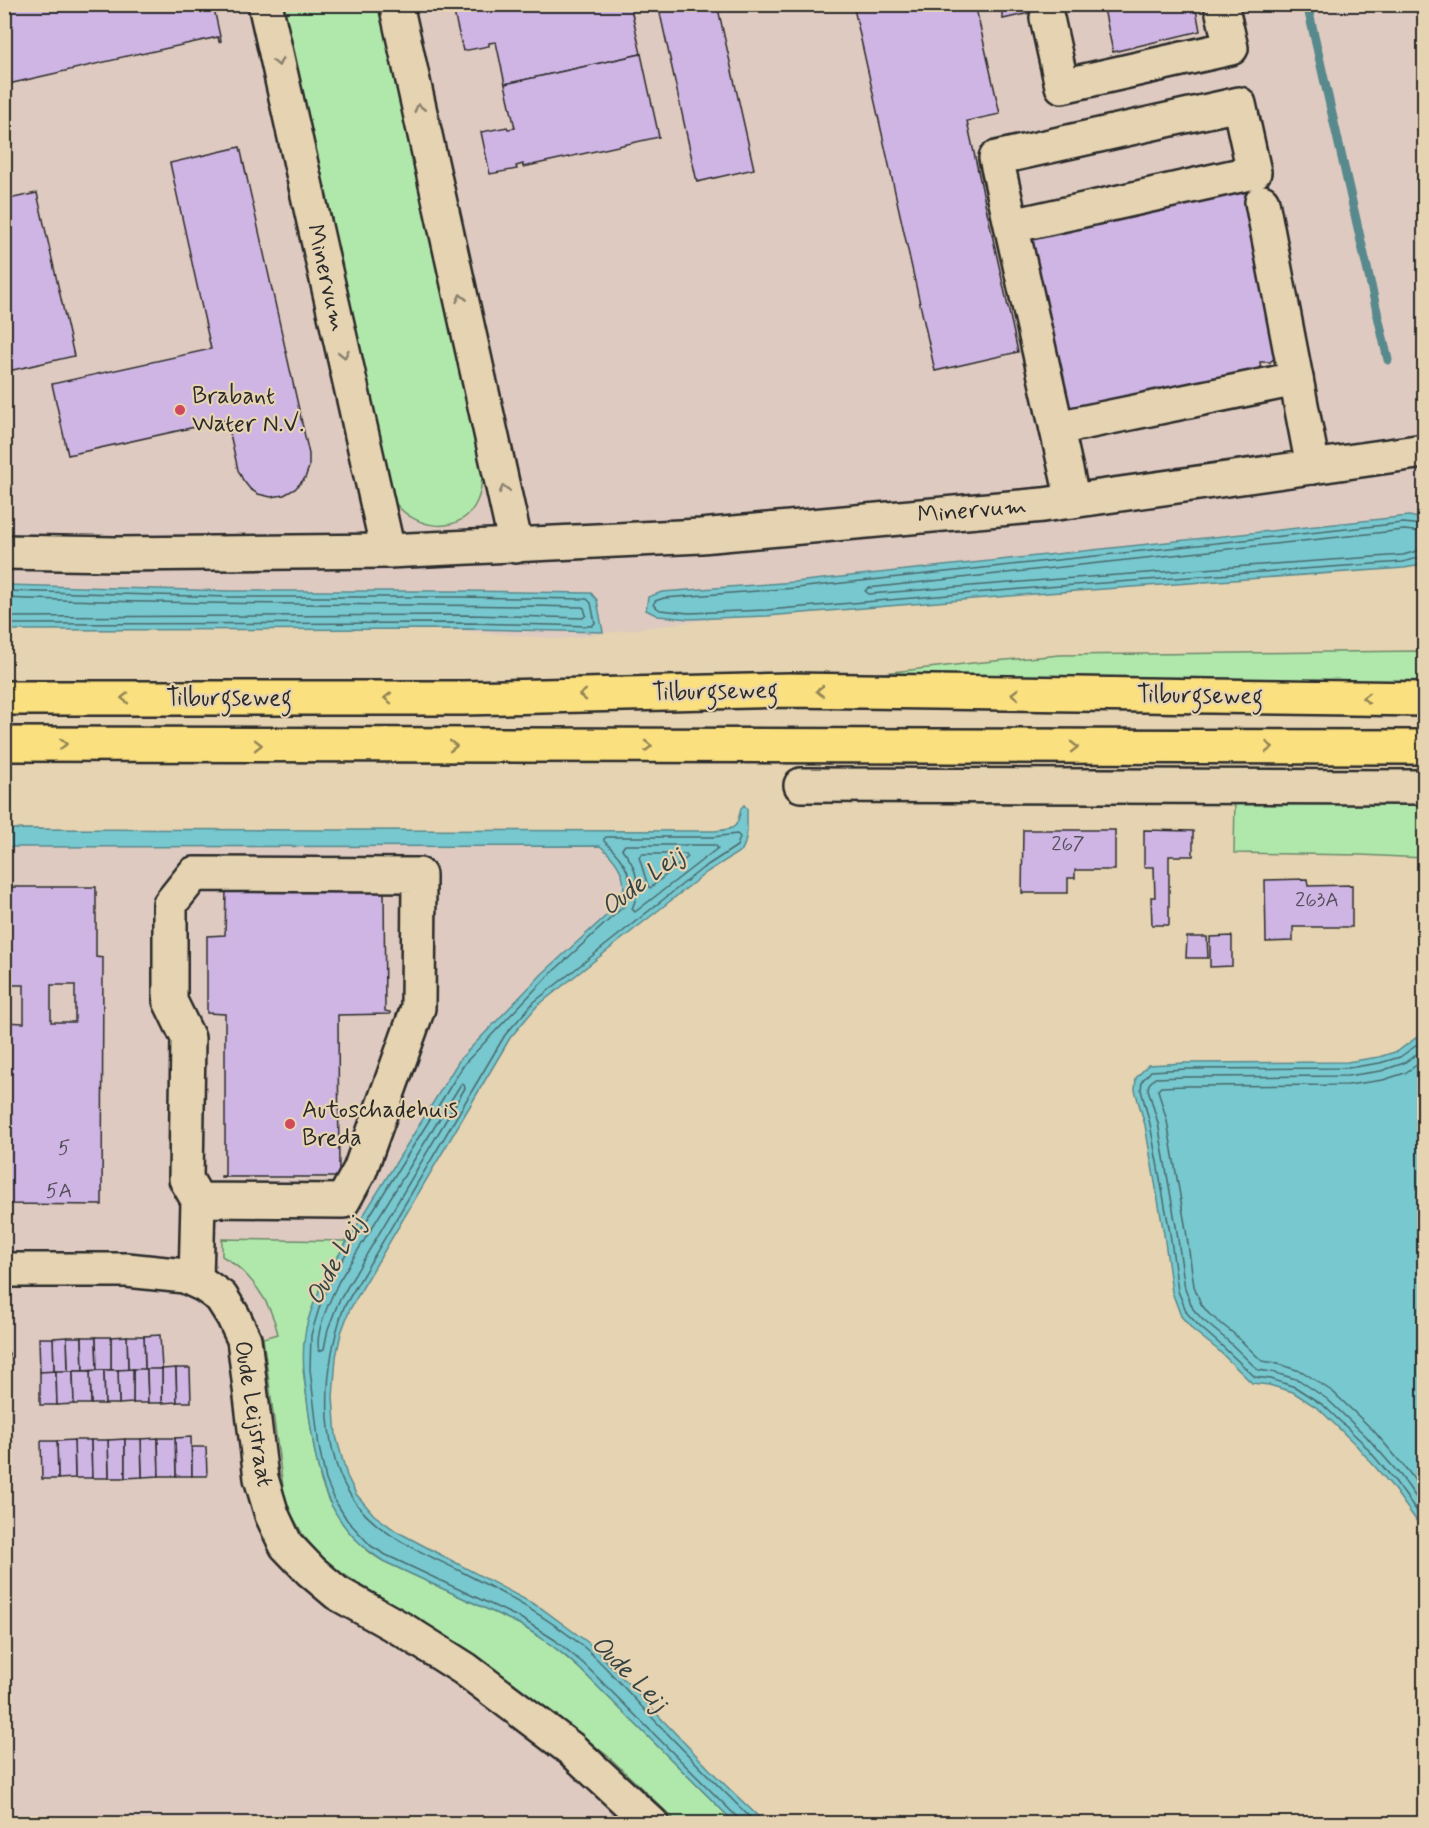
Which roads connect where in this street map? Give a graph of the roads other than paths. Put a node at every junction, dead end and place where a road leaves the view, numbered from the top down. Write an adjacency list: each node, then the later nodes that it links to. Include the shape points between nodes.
1 (265, 4): 13 (street, Minervum, one-way to 13)
2 (396, 4): 12 (street, one-way to 2)
3 (1221, 4): 4 (street, via 1231,48 1062,86)
4 (1047, 18)
5 (1262, 202): 7 (street)
6 (1011, 226): 6 (street, via 996,158 1239,104 1254,172); 8 (street)
7 (1296, 379): 8 (street); 10 (street)
8 (1057, 428): 11 (street)
9 (1425, 451): 10 (street, Minervum)
10 (1313, 467): 11 (street, Minervum)
11 (1073, 501): 12 (street, Minervum, via 701,536)
12 (516, 546): 13 (street, Minervum)
13 (388, 551): 14 (street, Minervum)
14 (4, 552)
15 (4, 698): 16 (main road, Tilburgseweg, one-way to 15, via 789,690 451,698)
16 (1425, 699)
17 (4, 744): 18 (main road, Tilburgseweg, one-way to 18)
18 (1425, 747)
19 (801, 785): 20 (street)
20 (1425, 787)
21 (198, 1200): 21 (street, via 186,1179 188,1038 170,1001 170,904 194,874 419,875 418,1008 360,1170 343,1201); 23 (street)
22 (4, 1270): 23 (street, Oude Leijstraat, via 127,1270 185,1276)
23 (196, 1281): 24 (street, Oude Leijstraat, via 221,1297 244,1338 261,1479 286,1545 337,1593 465,1669 571,1749)
24 (652, 1824)

